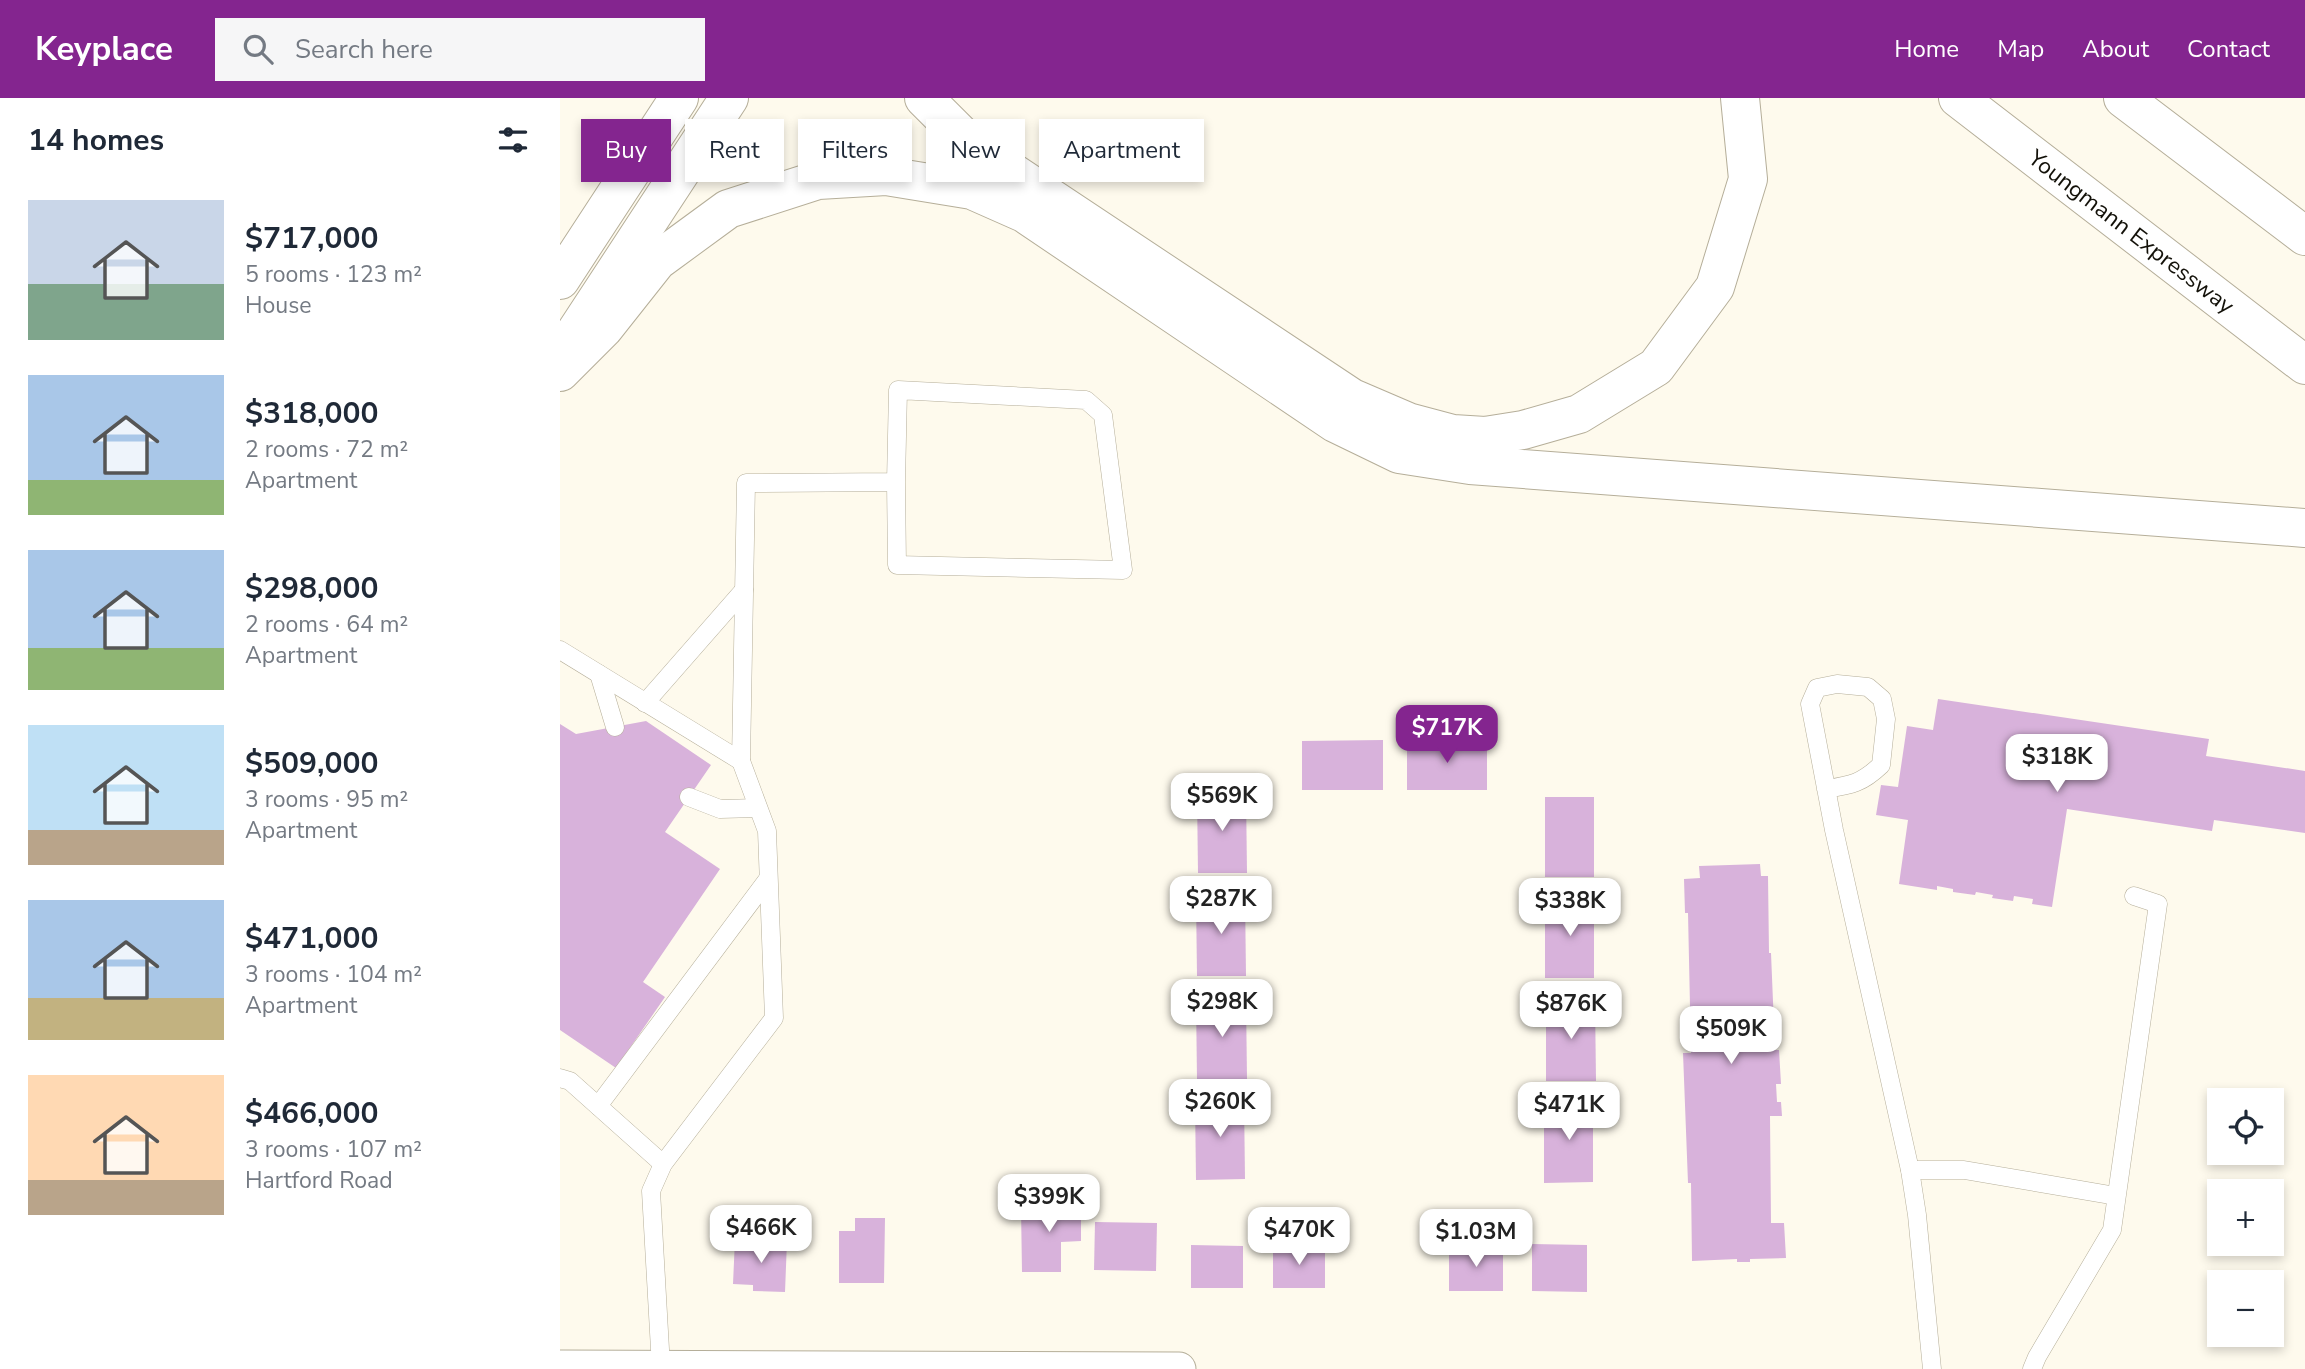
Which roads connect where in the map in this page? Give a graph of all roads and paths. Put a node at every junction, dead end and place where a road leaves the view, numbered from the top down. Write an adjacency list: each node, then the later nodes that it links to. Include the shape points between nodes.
1 (679, 98): 8 (main road)
2 (729, 98): 9 (main road)
3 (924, 98): 4 (main road, via 971,145 1352,398 1408,422 1453,434 1485,436 1579,414 1656,367 1715,287 1748,179)
4 (1740, 98)
5 (1958, 98): 10 (main road, Youngmann Expressway)
6 (2123, 98): 7 (main road)
7 (2305, 236)
8 (560, 280)
9 (560, 356)
10 (2305, 365)
11 (560, 372): 13 (main road, via 604,328 657,261 728,209 818,180 886,176 972,190 1024,213 1335,423 1399,454 1470,465)
12 (896, 482): 12 (lane, via 898,390 1086,400 1102,415 1123,570 897,565); 14 (lane, via 746,483)
13 (2305, 528)
14 (744, 590): 17 (lane); 19 (lane)
15 (560, 650): 16 (lane)
16 (600, 674): 17 (lane); 18 (lane)
17 (645, 703): 19 (lane)
18 (615, 727)
19 (741, 761): 22 (lane)
20 (1826, 789): 20 (lane, via 1810,704 1817,688 1838,684 1868,687 1882,699 1886,719 1881,765 1866,779); 28 (lane)
21 (689, 797): 22 (lane, via 720,809)
22 (758, 808): 23 (lane, via 767,831)
23 (768, 879): 26 (lane); 27 (lane, via 774,1018)
24 (2134, 897): 29 (lane, via 2158,904)
25 (560, 1078): 26 (lane)
26 (598, 1106): 27 (lane)
27 (663, 1164): 31 (lane, via 651,1191)
28 (1910, 1170): 29 (lane, via 1964,1170); 33 (lane)
29 (2116, 1196): 34 (lane, via 2112,1230)
30 (560, 1367): 31 (street)
31 (661, 1367): 32 (street)
32 (1179, 1369)
33 (1932, 1369)
34 (2032, 1369)

